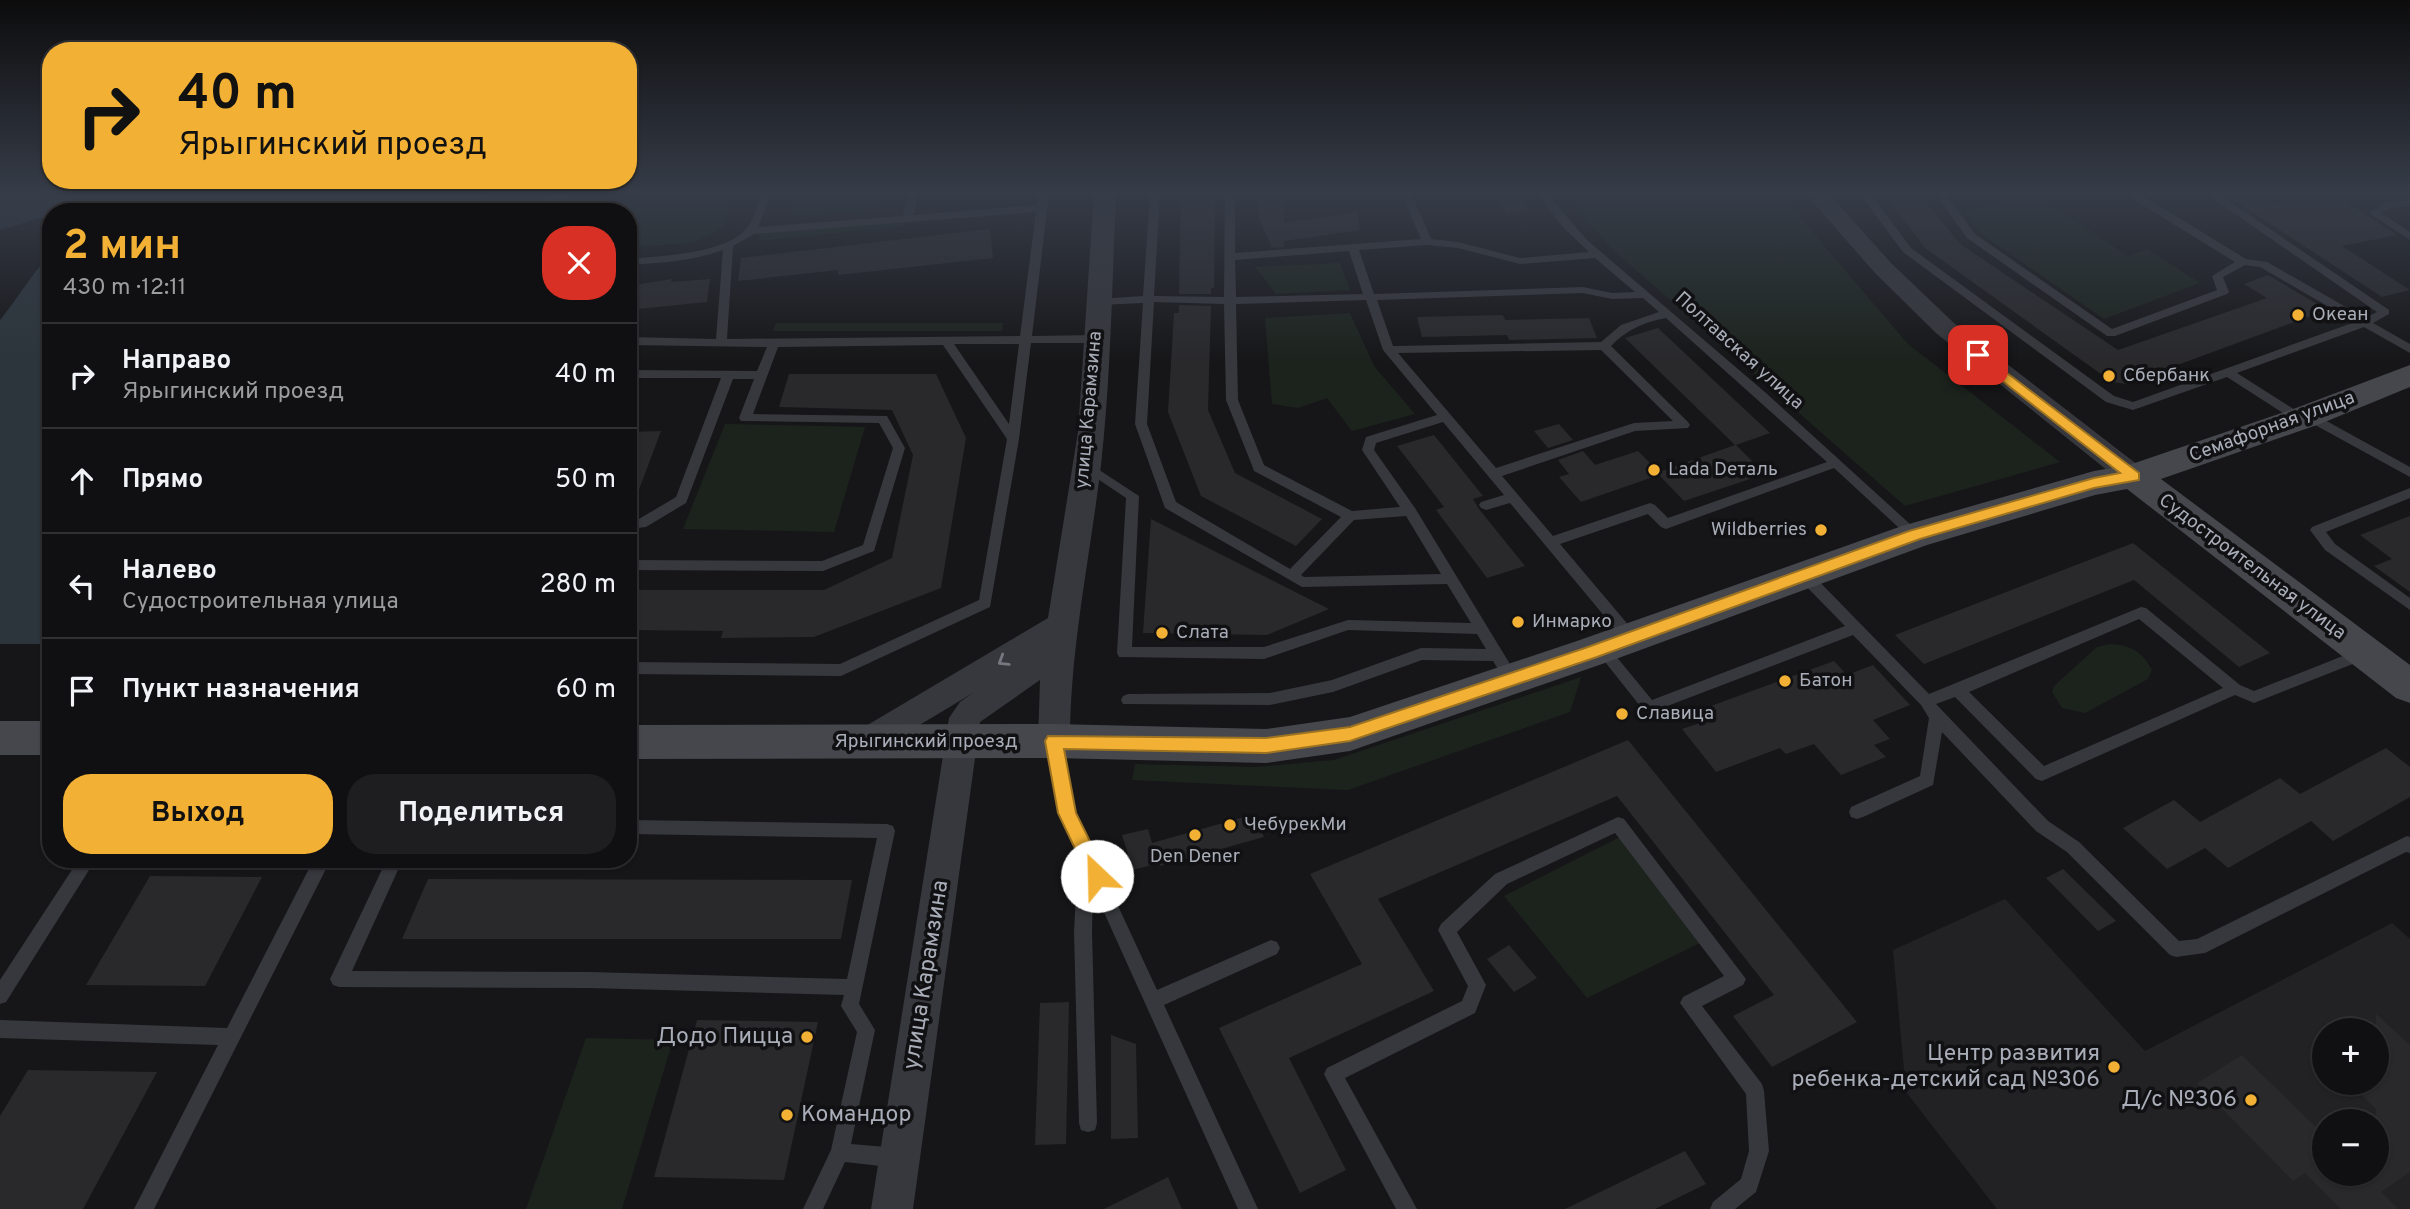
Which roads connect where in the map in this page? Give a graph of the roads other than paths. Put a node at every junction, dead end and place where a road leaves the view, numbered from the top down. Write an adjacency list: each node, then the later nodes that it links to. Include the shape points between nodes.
1 (721, 249): 18 (lane)
2 (729, 249): 31 (lane)
3 (1037, 249): 28 (lane)
4 (1101, 249): 23 (street, улица Карамзина)
5 (1152, 249): 22 (lane)
6 (1230, 249): 17 (lane)
7 (1323, 249): 17 (lane)
8 (1354, 249): 21 (lane)
9 (1478, 249): 16 (lane, via 1520,261)
10 (1592, 249): 16 (lane, Полтавская улица)
11 (1866, 249): 48 (street, Судостроительная улица, via 1945,328)
12 (1907, 249): 36 (lane, via 2110,399 2133,406)
13 (1991, 249): 19 (lane, via 2111,332 2223,292 2217,276)
14 (2222, 249): 19 (lane)
15 (2293, 249): 26 (lane, via 2385,312)
16 (1597, 255): 20 (lane, Полтавская улица)
17 (1230, 257): 24 (lane)
18 (637, 261)
19 (2243, 262): 26 (lane, via 2263,264)
20 (1646, 295): 21 (lane, via 1612,296 1583,290); 25 (lane, Полтавская улица)
21 (1370, 297): 24 (lane); 35 (lane)
22 (1150, 299): 23 (lane); 24 (lane); 59 (lane, via 1141,424 1170,505)
23 (1098, 302): 27 (street, улица Карамзина)
24 (1230, 302): 53 (lane, via 1232,400 1259,468)
25 (1668, 314): 33 (lane, via 1618,330); 44 (lane, Полтавская улица)
26 (2364, 323): 34 (lane); 36 (lane)
27 (1096, 339): 28 (lane); 45 (street, улица Карамзина)
28 (1027, 340): 30 (lane); 43 (lane)
29 (637, 341): 31 (lane)
30 (946, 341): 32 (lane); 43 (lane)
31 (721, 342): 32 (lane)
32 (774, 344): 39 (lane)
33 (1604, 346): 35 (lane); 47 (lane, via 1684,425 1634,427)
34 (2410, 349)
35 (1389, 350): 41 (lane)
36 (2228, 372): 42 (lane)
37 (637, 374): 38 (lane)
38 (729, 374): 39 (lane); 54 (lane, via 681,500)
39 (761, 375): 57 (lane, via 745,418 883,419 899,448 869,548 823,566)
40 (2410, 375): 42 (main road, Семафорная улица)
41 (1446, 417): 47 (lane); 52 (lane, via 1370,440 1368,450)
42 (2305, 418): 46 (lane); 48 (main road, Семафорная улица)
43 (1013, 439): 68 (lane, via 985,603 841,670)
44 (1836, 463): 55 (lane, Полтавская улица); 56 (lane, via 1666,524 1650,508)
45 (1087, 466): 63 (lane, via 1133,496 1124,653 1264,653 1348,625); 64 (street, улица Карамзина)
46 (2410, 473)
47 (1493, 474): 50 (lane)
48 (2133, 476): 55 (main road, Семафорная улица); 66 (main road, Судостроительная улица)
49 (2410, 493): 61 (lane, via 2317,530 2330,547)
50 (1513, 497): 51 (lane); 56 (lane)
51 (1486, 505)
52 (1410, 511): 53 (lane); 60 (lane)
53 (1350, 516): 59 (lane)
54 (637, 524)
55 (1915, 535): 58 (main road, Семафорная улица)
56 (1550, 541): 65 (lane)
57 (637, 565)
58 (1803, 574): 62 (lane); 65 (main road, Семафорная улица)
59 (1291, 576): 60 (lane, via 1302,582)
60 (1449, 579): 63 (lane)
61 (2410, 605)
62 (1855, 628): 65 (lane, via 1649,707); 73 (lane)
63 (1481, 629): 67 (lane)
64 (1059, 638): 77 (street, улица Карамзина, via 971,711 965,718); 78 (street, улица Карамзина); 80 (street, one-way to 80)
65 (1616, 643): 67 (main road, Ярыгинский проезд)
66 (2365, 653): 69 (main road, Судостроительная улица); 70 (lane, via 2254,697)
67 (1504, 667): 72 (lane, via 1421,654 1333,685 1270,699); 78 (main road, Ярыгинский проезд, via 1350,734 1266,746)
68 (637, 668)
69 (2410, 687)
70 (2235, 689): 71 (lane, via 2141,612); 71 (lane, via 2042,774)
71 (1958, 690): 73 (lane)
72 (1128, 700)
73 (1926, 701): 74 (lane)
74 (1937, 717): 81 (lane, via 1927,780); 83 (lane, via 2042,826 2073,847 2176,948 2199,947 2407,843)
75 (0, 738): 76 (main road)
76 (42, 738)
77 (962, 741): 78 (main road, Ярыгинский проезд); 80 (main road, Ярыгинский проезд); 96 (street, улица Карамзина)
78 (1054, 741): 84 (lane, via 1067,813)
79 (637, 742): 80 (main road, Ярыгинский проезд)
80 (865, 742)
81 (1857, 811)
82 (637, 827): 89 (lane, via 887,831)
83 (2410, 846)
84 (1086, 851): 91 (lane); 94 (lane, via 1083,932)
85 (82, 868): 90 (lane)
86 (318, 868): 93 (lane)
87 (391, 868): 89 (lane, via 339,979)
88 (1270, 948): 91 (lane)
89 (854, 987): 95 (lane, via 850,1006 866,1030)
90 (0, 996)
91 (1153, 1001): 100 (lane)
92 (0, 1029): 93 (lane)
93 (231, 1037): 97 (lane)
94 (1088, 1123)
95 (840, 1152): 96 (lane); 98 (lane)
96 (899, 1158): 99 (street, улица Карамзина)
97 (144, 1209)
98 (813, 1209)
99 (892, 1209)
100 (1248, 1209)
101 (1407, 1209): 102 (lane, via 1333,1074 1469,1007 1477,985 1447,930 1501,879 1618,824 1737,979 1689,1003 1755,1091 1759,1151 1749,1185)
102 (1720, 1209)

